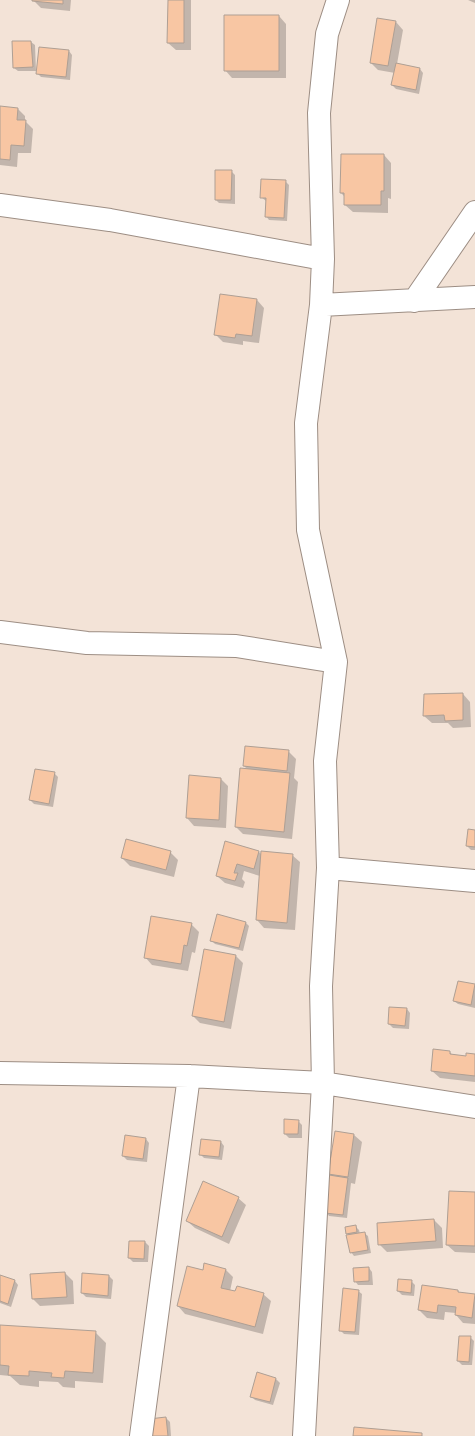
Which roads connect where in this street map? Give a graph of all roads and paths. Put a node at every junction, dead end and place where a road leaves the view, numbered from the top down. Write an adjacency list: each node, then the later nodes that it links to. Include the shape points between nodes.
1 (338, 0): 4 (street, via 326,34 320,113)
2 (0, 205): 4 (street, via 110,220)
3 (475, 212): 6 (street)
4 (323, 259): 7 (street)
5 (475, 298): 6 (street)
6 (414, 301): 7 (street)
7 (321, 305): 9 (street, via 306,423 308,530)
8 (0, 632): 9 (street, via 87,642 236,646)
9 (336, 662): 10 (street, via 325,761)
10 (328, 868): 11 (street); 14 (street, via 322,986)
11 (475, 881)
12 (0, 1072): 13 (street)
13 (189, 1076): 14 (street); 16 (street)
14 (323, 1083): 15 (street); 17 (street)
15 (475, 1107)
16 (141, 1436)
17 (304, 1436)

